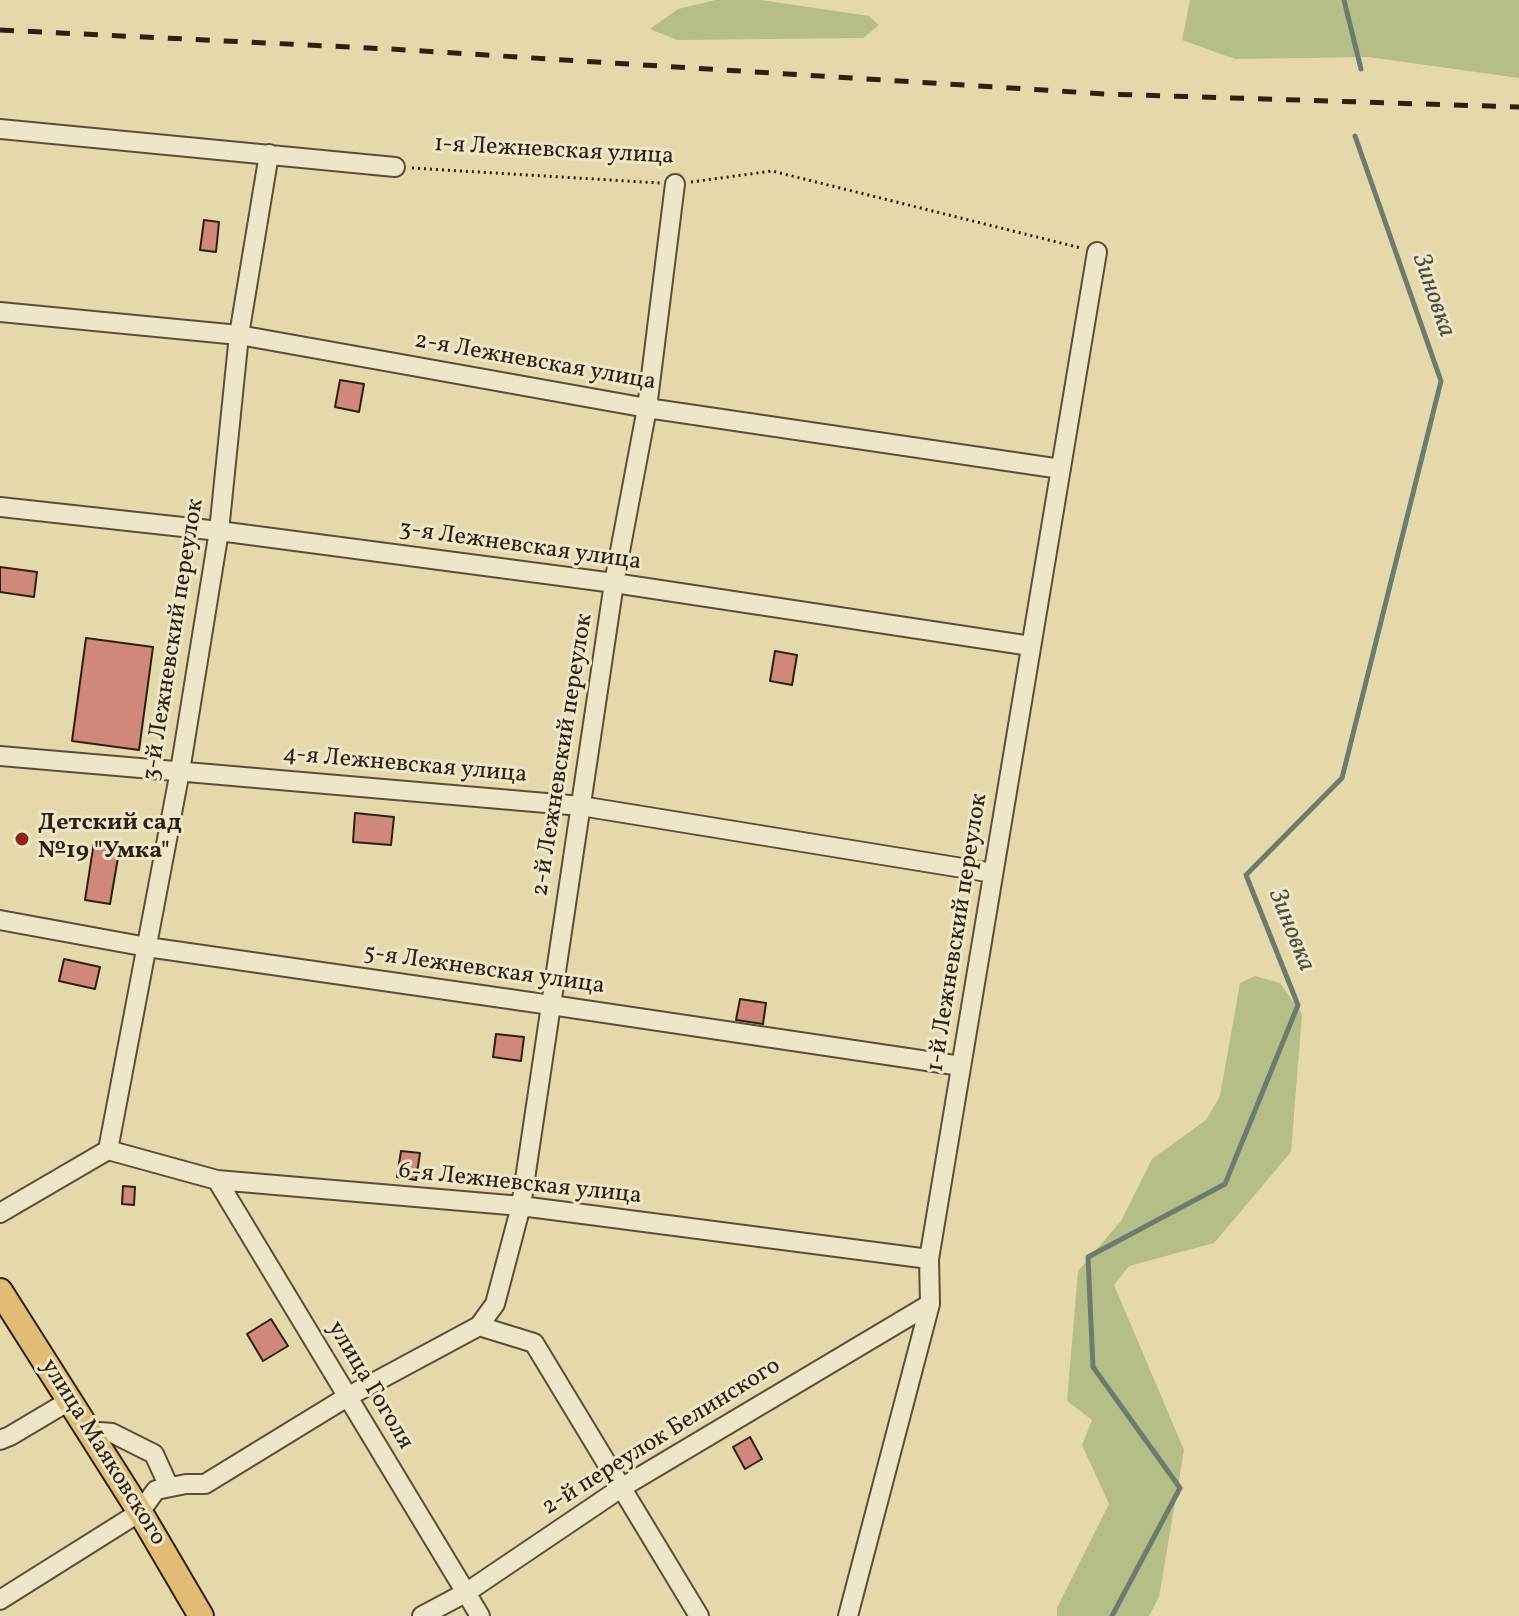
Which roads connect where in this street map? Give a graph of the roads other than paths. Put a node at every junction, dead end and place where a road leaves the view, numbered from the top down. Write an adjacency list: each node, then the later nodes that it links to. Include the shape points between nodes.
1 (0, 129): 2 (street)
2 (269, 154): 3 (street); 7 (street, 3-й Лежневский переулок)
3 (395, 167)
4 (675, 184): 8 (street, 2-й Лежневский переулок)
5 (1097, 252): 9 (street, 1-й Лежневский переулок)
6 (0, 312): 7 (street, 2-я Лежневская улица)
7 (239, 335): 8 (street, 2-я Лежневская улица); 11 (street, 3-й Лежневский переулок)
8 (647, 408): 9 (street, 2-я Лежневская улица); 12 (street, 2-й Лежневский переулок)
9 (1061, 469): 13 (street, 1-й Лежневский переулок)
10 (0, 507): 11 (street, 3-я Лежневская улица)
11 (219, 531): 12 (street, 3-я Лежневская улица); 15 (street, 3-й Лежневский переулок)
12 (614, 583): 13 (street, 3-я Лежневская улица); 16 (street, 2-й Лежневский переулок)
13 (1031, 646): 17 (street, 1-й Лежневский переулок)
14 (0, 756): 15 (street, 4-я Лежневская улица)
15 (180, 771): 16 (street, 4-я Лежневская улица); 19 (street, 3-й Лежневский переулок)
16 (581, 806): 17 (street, 4-я Лежневская улица); 20 (street, 2-й Лежневский переулок)
17 (993, 873): 21 (street, 1-й Лежневский переулок)
18 (0, 920): 19 (street, 5-я Лежневская улица)
19 (147, 947): 20 (street, 5-я Лежневская улица); 22 (street, 3-й Лежневский переулок)
20 (551, 1005): 21 (street, 5-я Лежневская улица); 24 (street, 2-й Лежневский переулок)
21 (961, 1066): 26 (street, 1-й Лежневский переулок)
22 (108, 1150): 23 (street, 6-я Лежневская улица); 25 (street)
23 (217, 1180): 24 (street, 6-я Лежневская улица); 30 (street, улица Гоголя)
24 (521, 1206): 26 (street, 6-я Лежневская улица); 29 (street, 2-й Лежневский переулок, via 495,1304)
25 (0, 1213)
26 (929, 1259): 28 (street, 1-й Лежневский переулок)
27 (0, 1291): 31 (main road, улица Маяковского)
28 (930, 1304): 35 (street, 2-й переулок Белинского); 43 (street, 1-й Лежневский переулок)
29 (479, 1326): 30 (street); 35 (street, via 534,1343)
30 (347, 1397): 34 (street, via 205,1484); 37 (street, улица Гоголя)
31 (69, 1401): 32 (main road, улица Маяковского); 33 (street)
32 (88, 1431): 34 (street, via 112,1433 154,1454); 36 (main road, улица Маяковского)
33 (0, 1440)
34 (169, 1487): 36 (street, via 156,1490)
35 (621, 1488): 37 (street, 2-й переулок Белинского); 42 (street)
36 (140, 1512): 38 (street); 39 (main road, улица Маяковского)
37 (467, 1592): 40 (street, 2-й переулок Белинского); 41 (street, улица Гоголя)
38 (0, 1600)
39 (201, 1616)
40 (422, 1616)
41 (480, 1616)
42 (699, 1616)
43 (848, 1616)

